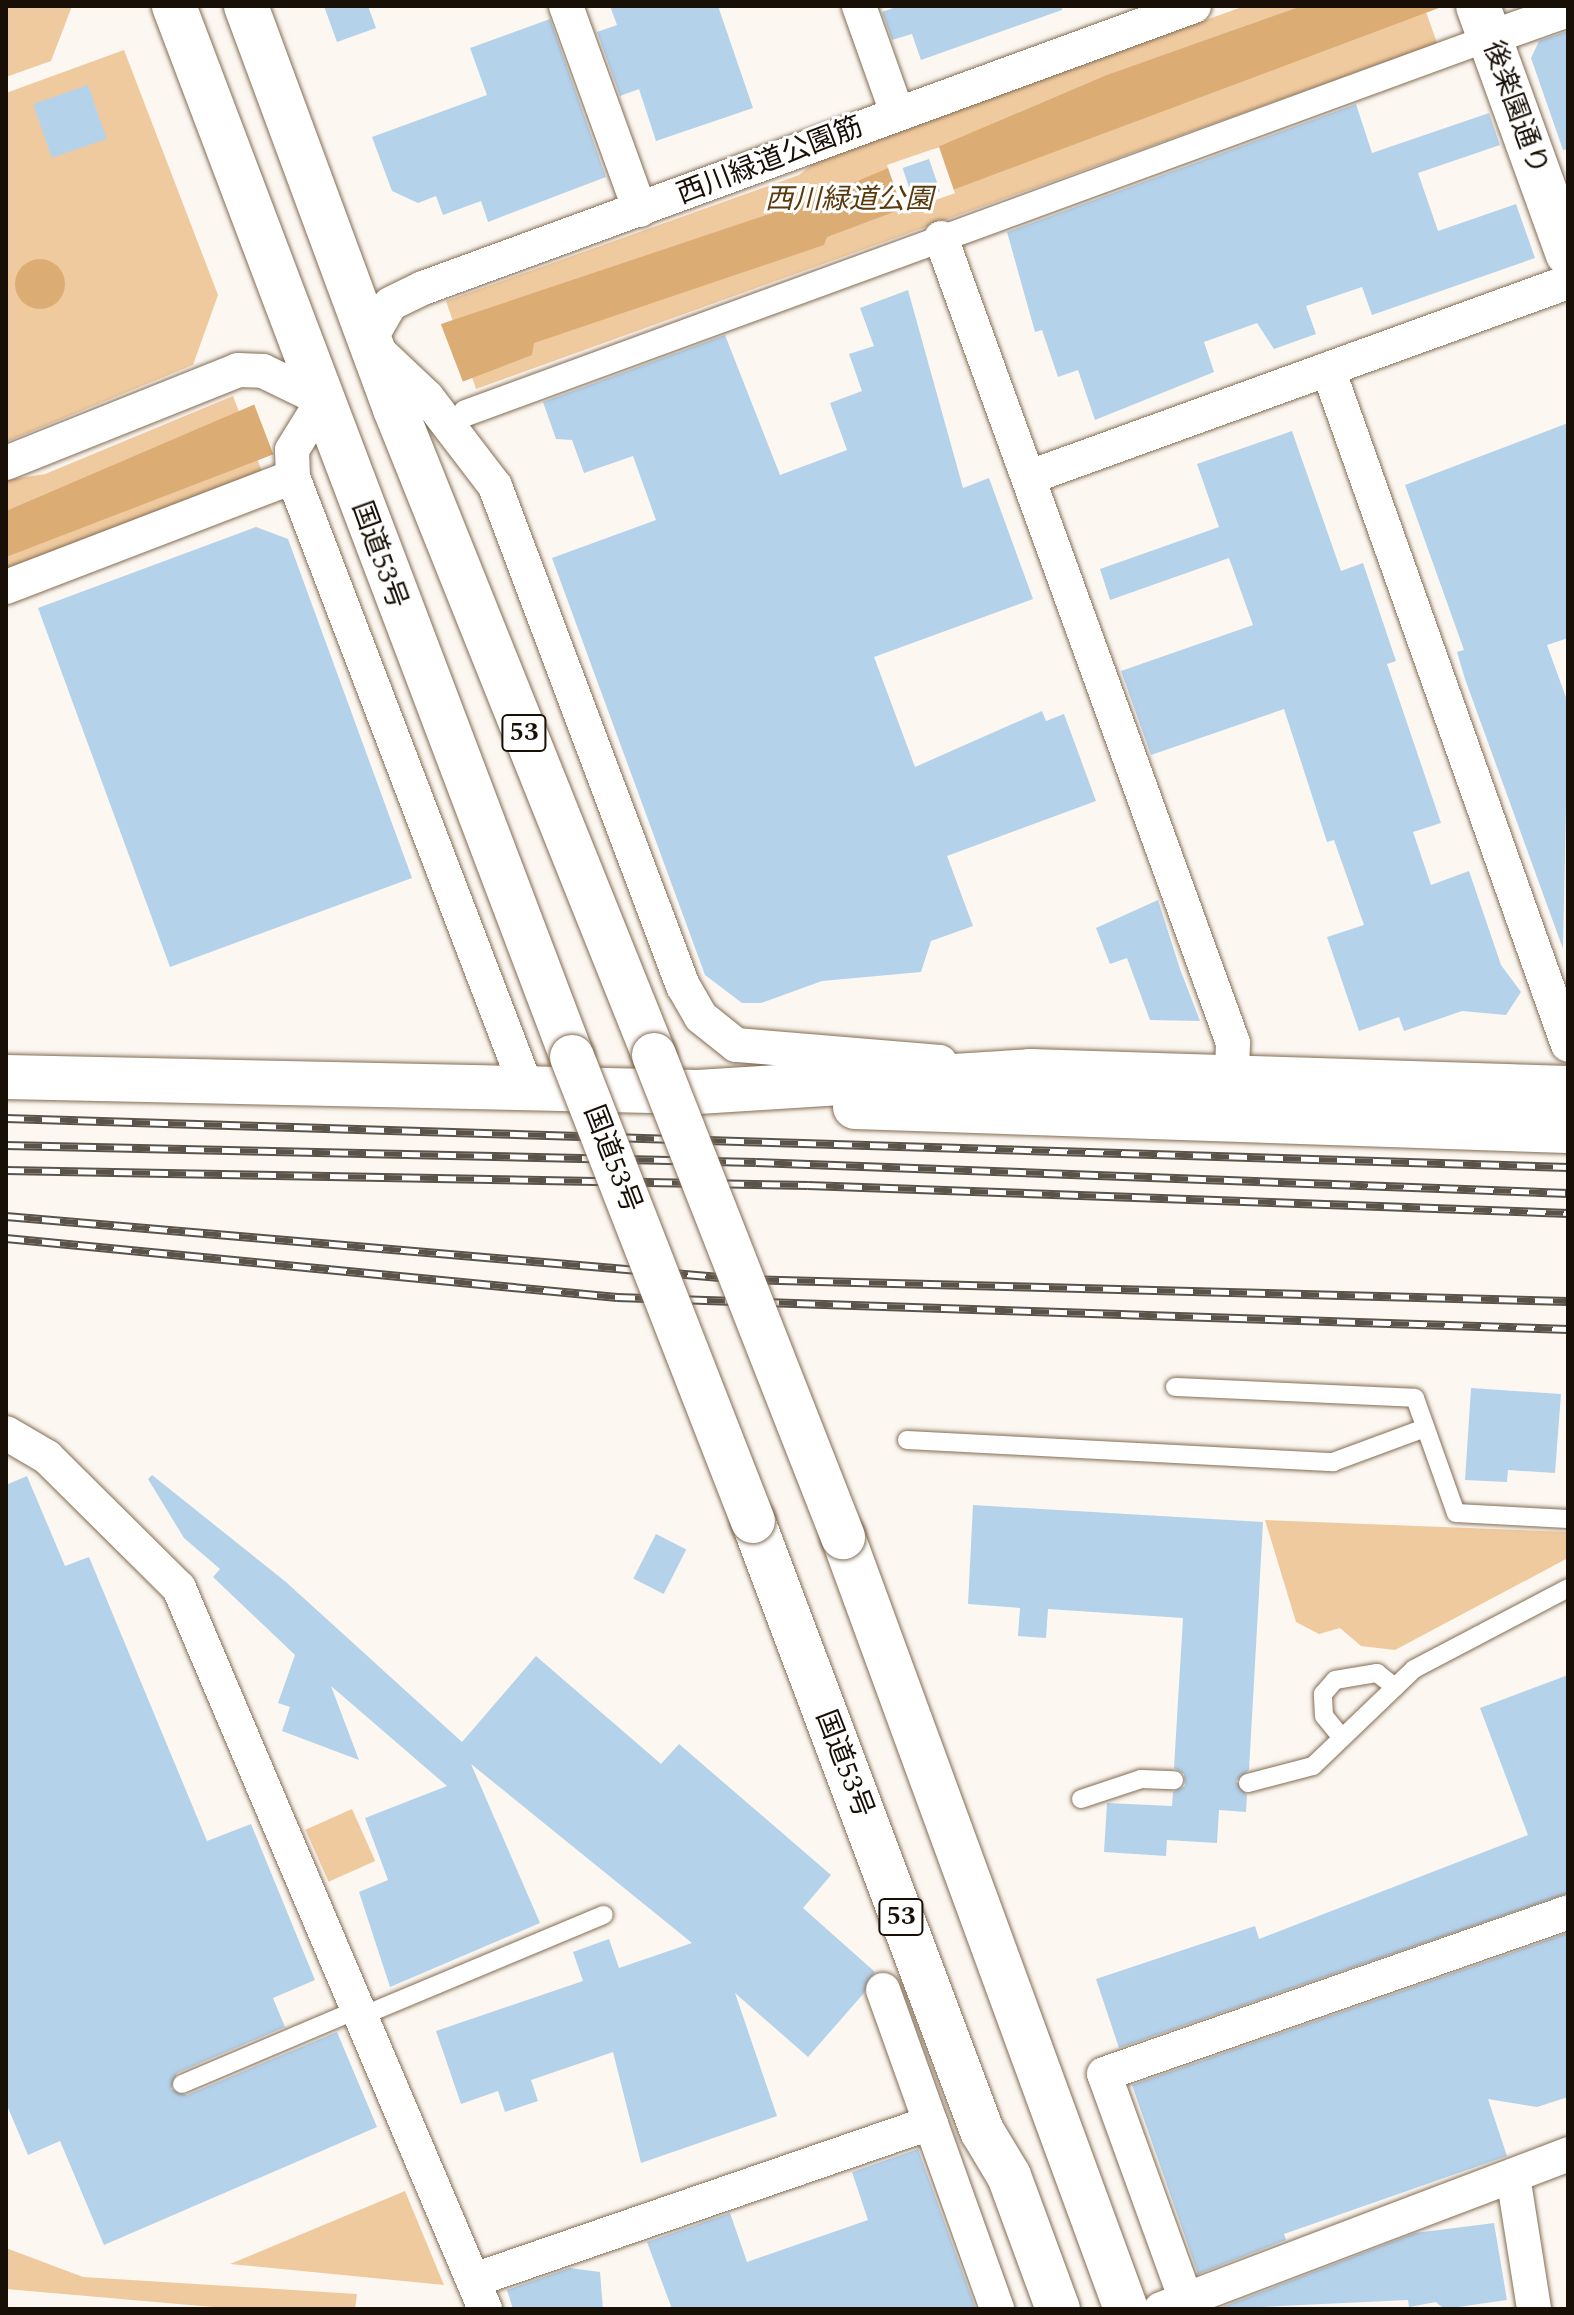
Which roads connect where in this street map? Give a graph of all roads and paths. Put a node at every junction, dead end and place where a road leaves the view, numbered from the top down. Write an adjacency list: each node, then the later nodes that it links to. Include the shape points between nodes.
1 (174, 6): 15 (main road, 国道53号 / 53)
2 (246, 6): 13 (main road, 53)
3 (566, 6): 9 (street)
4 (859, 6): 8 (street)
5 (1194, 6): 8 (street, 西川緑道公園筋)
6 (1568, 10): 7 (street)
7 (1482, 17): 10 (street); 11 (main road, 後楽園通り)
8 (897, 113): 9 (street, 西川緑道公園筋)
9 (640, 210): 13 (street, 西川緑道公園筋, via 396,299)
10 (941, 238): 17 (street); 20 (street)
11 (1568, 254)
12 (1568, 282): 14 (street)
13 (374, 348): 16 (main road, 53)
14 (1328, 369): 20 (street); 22 (street)
15 (317, 398): 18 (street, via 238,370); 19 (street); 47 (main road, 国道53号 / 53, bridge, via 753,1521)
16 (411, 403): 23 (street, via 495,486 683,986 701,1017 736,1045 935,1061); 55 (main road, 53, bridge, via 654,1055 843,1537)
17 (466, 413)
18 (6, 463)
19 (292, 463): 21 (street); 26 (street)
20 (1030, 477): 28 (street, via 1233,1043)
21 (6, 587)
22 (1568, 1045)
23 (973, 1073): 27 (main road); 28 (main road)
24 (6, 1077): 26 (main road)
25 (1568, 1088): 28 (main road)
26 (527, 1089): 27 (main road)
27 (698, 1092): 28 (main road, via 831,1106)
28 (1231, 1100): 29 (main road)
29 (1568, 1131)
30 (1175, 1387): 31 (lane, via 1415,1398)
31 (1425, 1428): 33 (lane, via 1333,1462); 34 (lane, via 1456,1513)
32 (6, 1433): 44 (street, via 47,1457 179,1588)
33 (907, 1440)
34 (1568, 1519)
35 (1568, 1588): 36 (lane, via 1414,1669)
36 (1395, 1687): 37 (lane); 37 (lane, via 1377,1673 1335,1680 1323,1694 1324,1716)
37 (1342, 1738): 39 (lane, via 1313,1766)
38 (1174, 1780): 40 (lane, via 1141,1779)
39 (1248, 1783)
40 (1081, 1799)
41 (1568, 1912): 51 (street, via 1104,2074)
42 (604, 1915): 44 (lane)
43 (883, 1990): 46 (street)
44 (360, 2012): 45 (lane); 50 (street)
45 (182, 2084)
46 (931, 2123): 50 (street); 52 (street)
47 (982, 2131): 53 (main road, via 982,2186); 54 (main road, 国道53号 / 53, via 1009,2176)
48 (1568, 2154): 49 (street)
49 (1513, 2176): 51 (street); 56 (street)
50 (480, 2294)
51 (1174, 2304)
52 (997, 2309)
53 (1025, 2309)
54 (1058, 2309)
55 (1126, 2309)
56 (1534, 2309)

